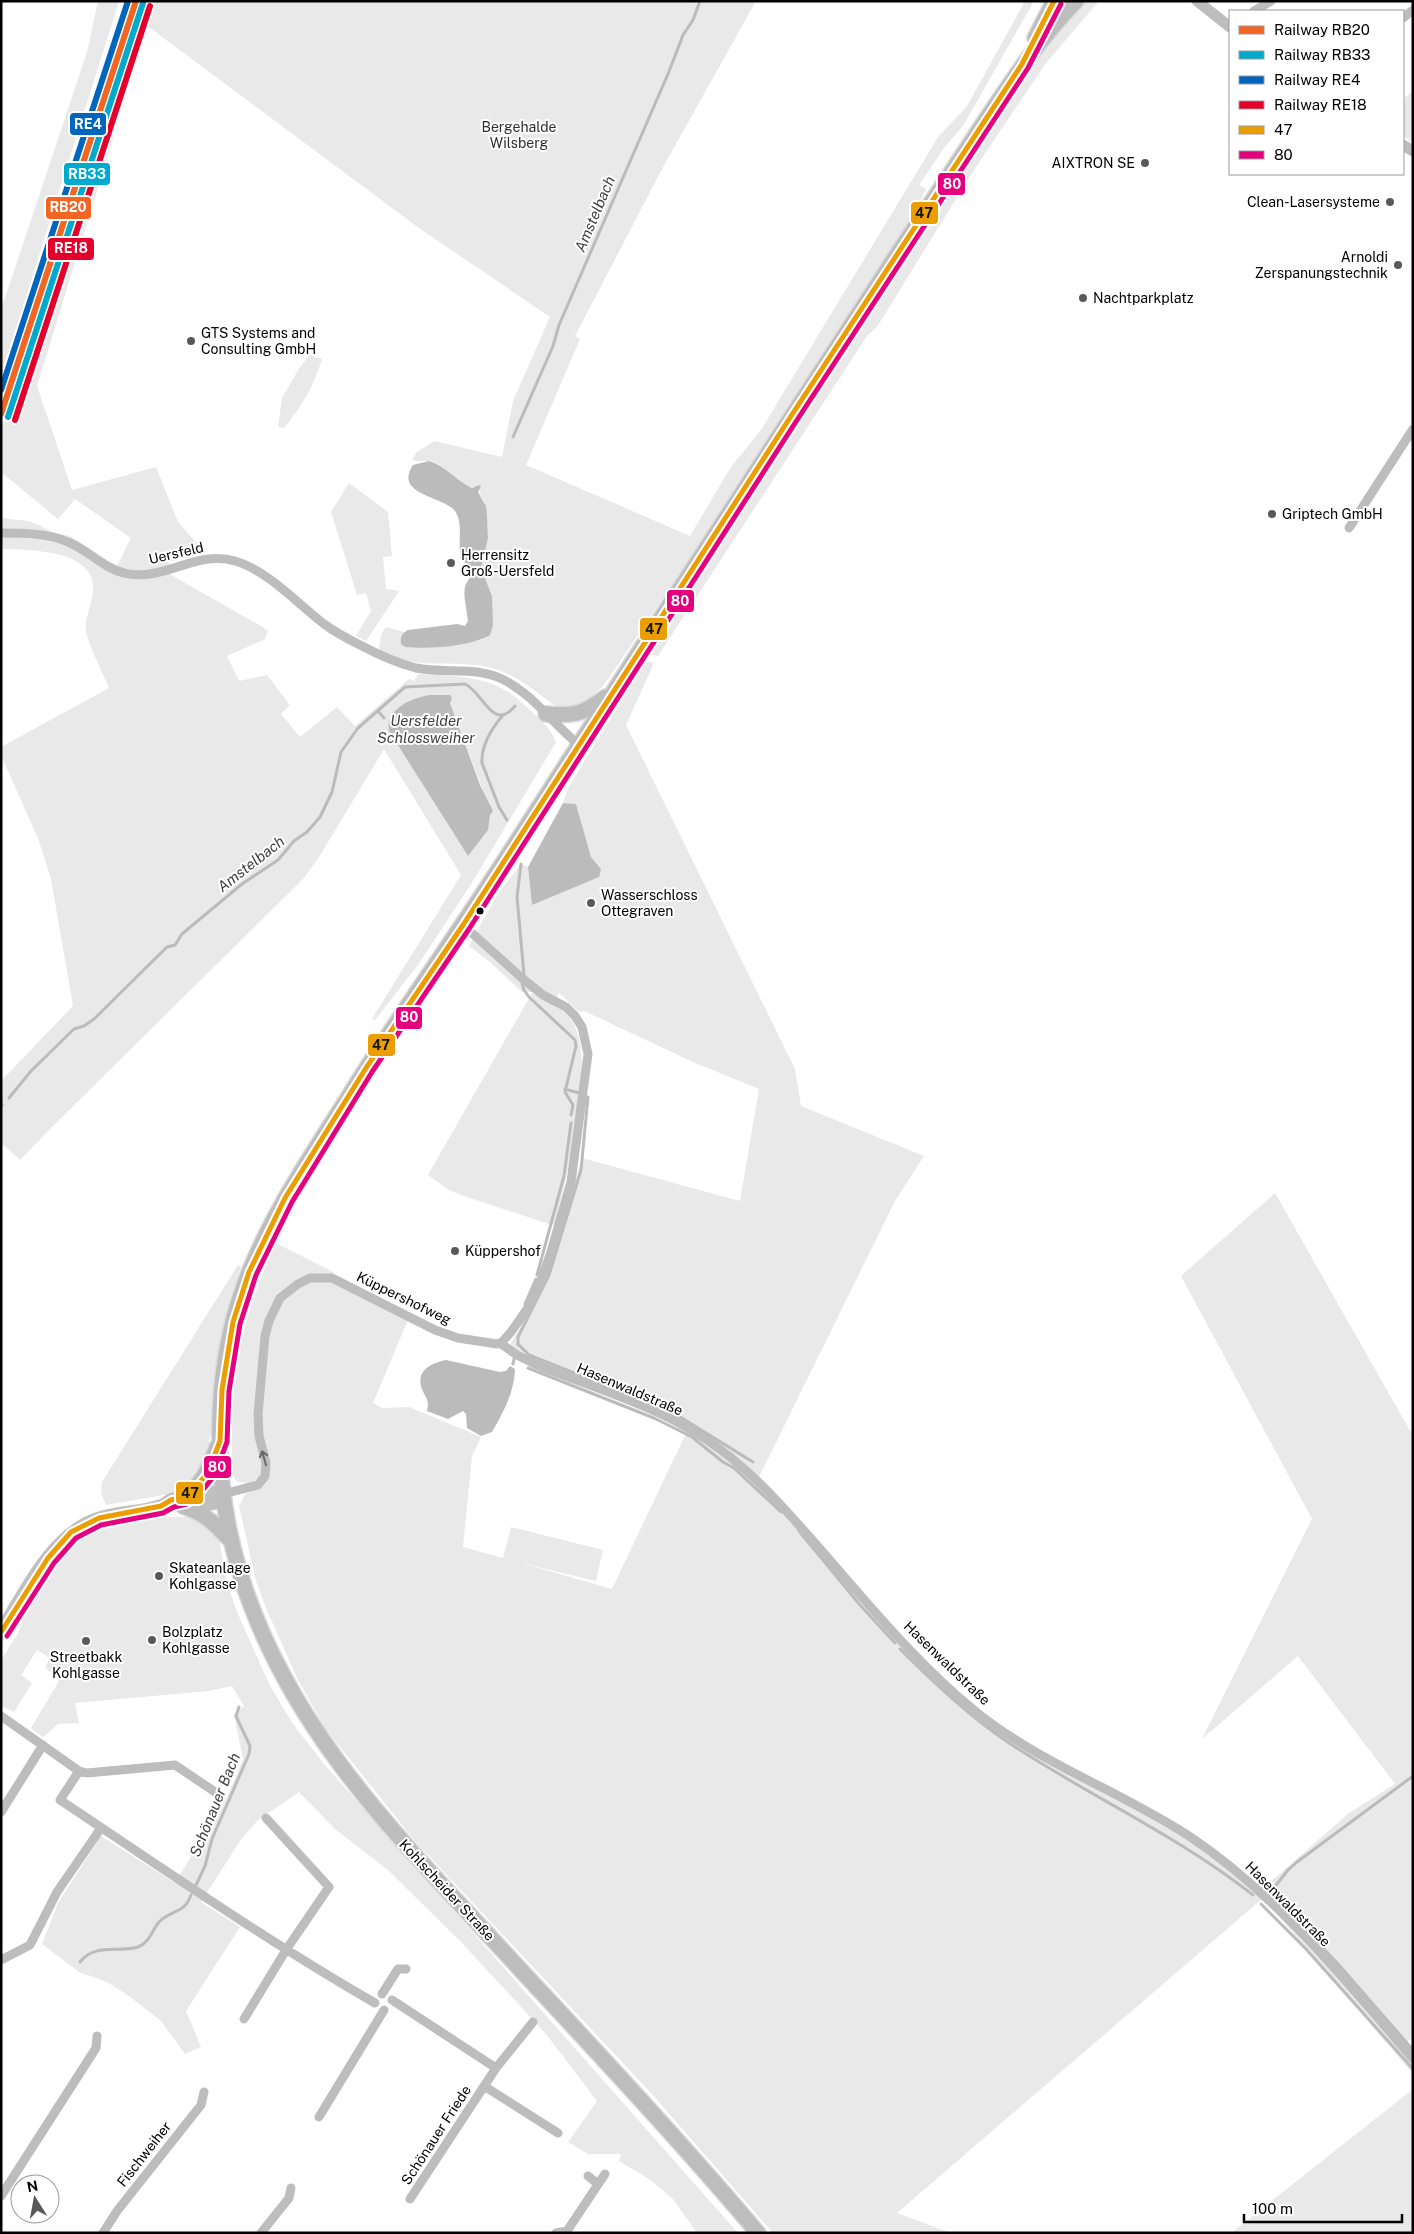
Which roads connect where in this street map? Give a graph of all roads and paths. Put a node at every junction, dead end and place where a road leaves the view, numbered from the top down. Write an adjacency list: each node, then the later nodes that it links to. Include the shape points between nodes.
1 (1054, 1): 7 (main road)
2 (1076, 1): 7 (main road)
3 (1198, 1): 6 (street)
4 (1271, 1): 5 (street)
5 (1256, 10)
6 (1229, 25)
7 (1022, 64): 11 (main road)
8 (1413, 428): 9 (street)
9 (1349, 528)
10 (1, 533): 12 (street, Uersfeld, via 59,538 108,566 131,574 151,574 219,557 237,561 270,581 326,625 367,649 416,668 486,673 520,690)
11 (614, 691): 12 (main road, via 571,716); 13 (main road)
12 (546, 714): 13 (street, Uersfeld)
13 (579, 745): 14 (main road)
14 (462, 925): 15 (street, via 543,995 576,1016 588,1054 571,1182 550,1252 527,1309); 16 (main road, via 366,1068 273,1220 249,1272 233,1322 222,1390)
15 (500, 1343): 17 (street, Küppershofweg, one-way to 15, via 258,1485 265,1476 266,1463 258,1436 260,1378 269,1321 286,1291 310,1278 332,1278 435,1330 458,1338); 38 (street, Hasenwaldstraße, via 536,1364 679,1422 721,1449 766,1488 922,1661 981,1716 1014,1738 1191,1837 1230,1866 1263,1894 1302,1935)
16 (220, 1441): 17 (main road, Kohlscheider Straße); 18 (main road, via 208,1472)
17 (223, 1494): 18 (main road, via 210,1492); 19 (main road, Kohlscheider Straße)
18 (184, 1502): 19 (main road, via 208,1518); 20 (main road, via 171,1500 162,1506 99,1518 71,1532 48,1558)
19 (232, 1542): 53 (main road, Kohlscheider Straße, via 239,1571 265,1641 288,1687 332,1755 399,1838 699,2164)
20 (1, 1632)
21 (1, 1716): 22 (street)
22 (43, 1745): 23 (street); 25 (street)
23 (79, 1771): 24 (street, via 87,1773 174,1765); 27 (street, via 60,1800)
24 (221, 1796)
25 (1, 1812)
26 (266, 1818): 28 (street, via 329,1887)
27 (101, 1828): 28 (street); 29 (street, via 58,1892 30,1944)
28 (286, 1950): 33 (street); 35 (street)
29 (1, 1960)
30 (406, 1969): 31 (street, via 398,1969)
31 (382, 1994)
32 (392, 2000): 39 (street)
33 (375, 2003)
34 (384, 2010): 42 (street)
35 (244, 2019)
36 (533, 2022): 39 (street, Schönauer Friede)
37 (97, 2036): 48 (street, via 96,2048)
38 (1413, 2059)
39 (496, 2068): 40 (street, Schönauer Friede)
40 (484, 2086): 43 (street, Schönauer Friede); 49 (street, Schönauer Friede)
41 (204, 2092): 50 (street, Fischweiher, via 201,2105)
42 (319, 2117)
43 (558, 2133)
44 (605, 2174): 46 (street)
45 (588, 2176): 46 (street)
46 (598, 2184): 52 (street, via 567,2231)
47 (291, 2188): 51 (street, via 288,2198)
48 (1, 2196)
49 (410, 2199)
50 (103, 2233)
51 (261, 2233)
52 (556, 2233)
53 (758, 2233)

